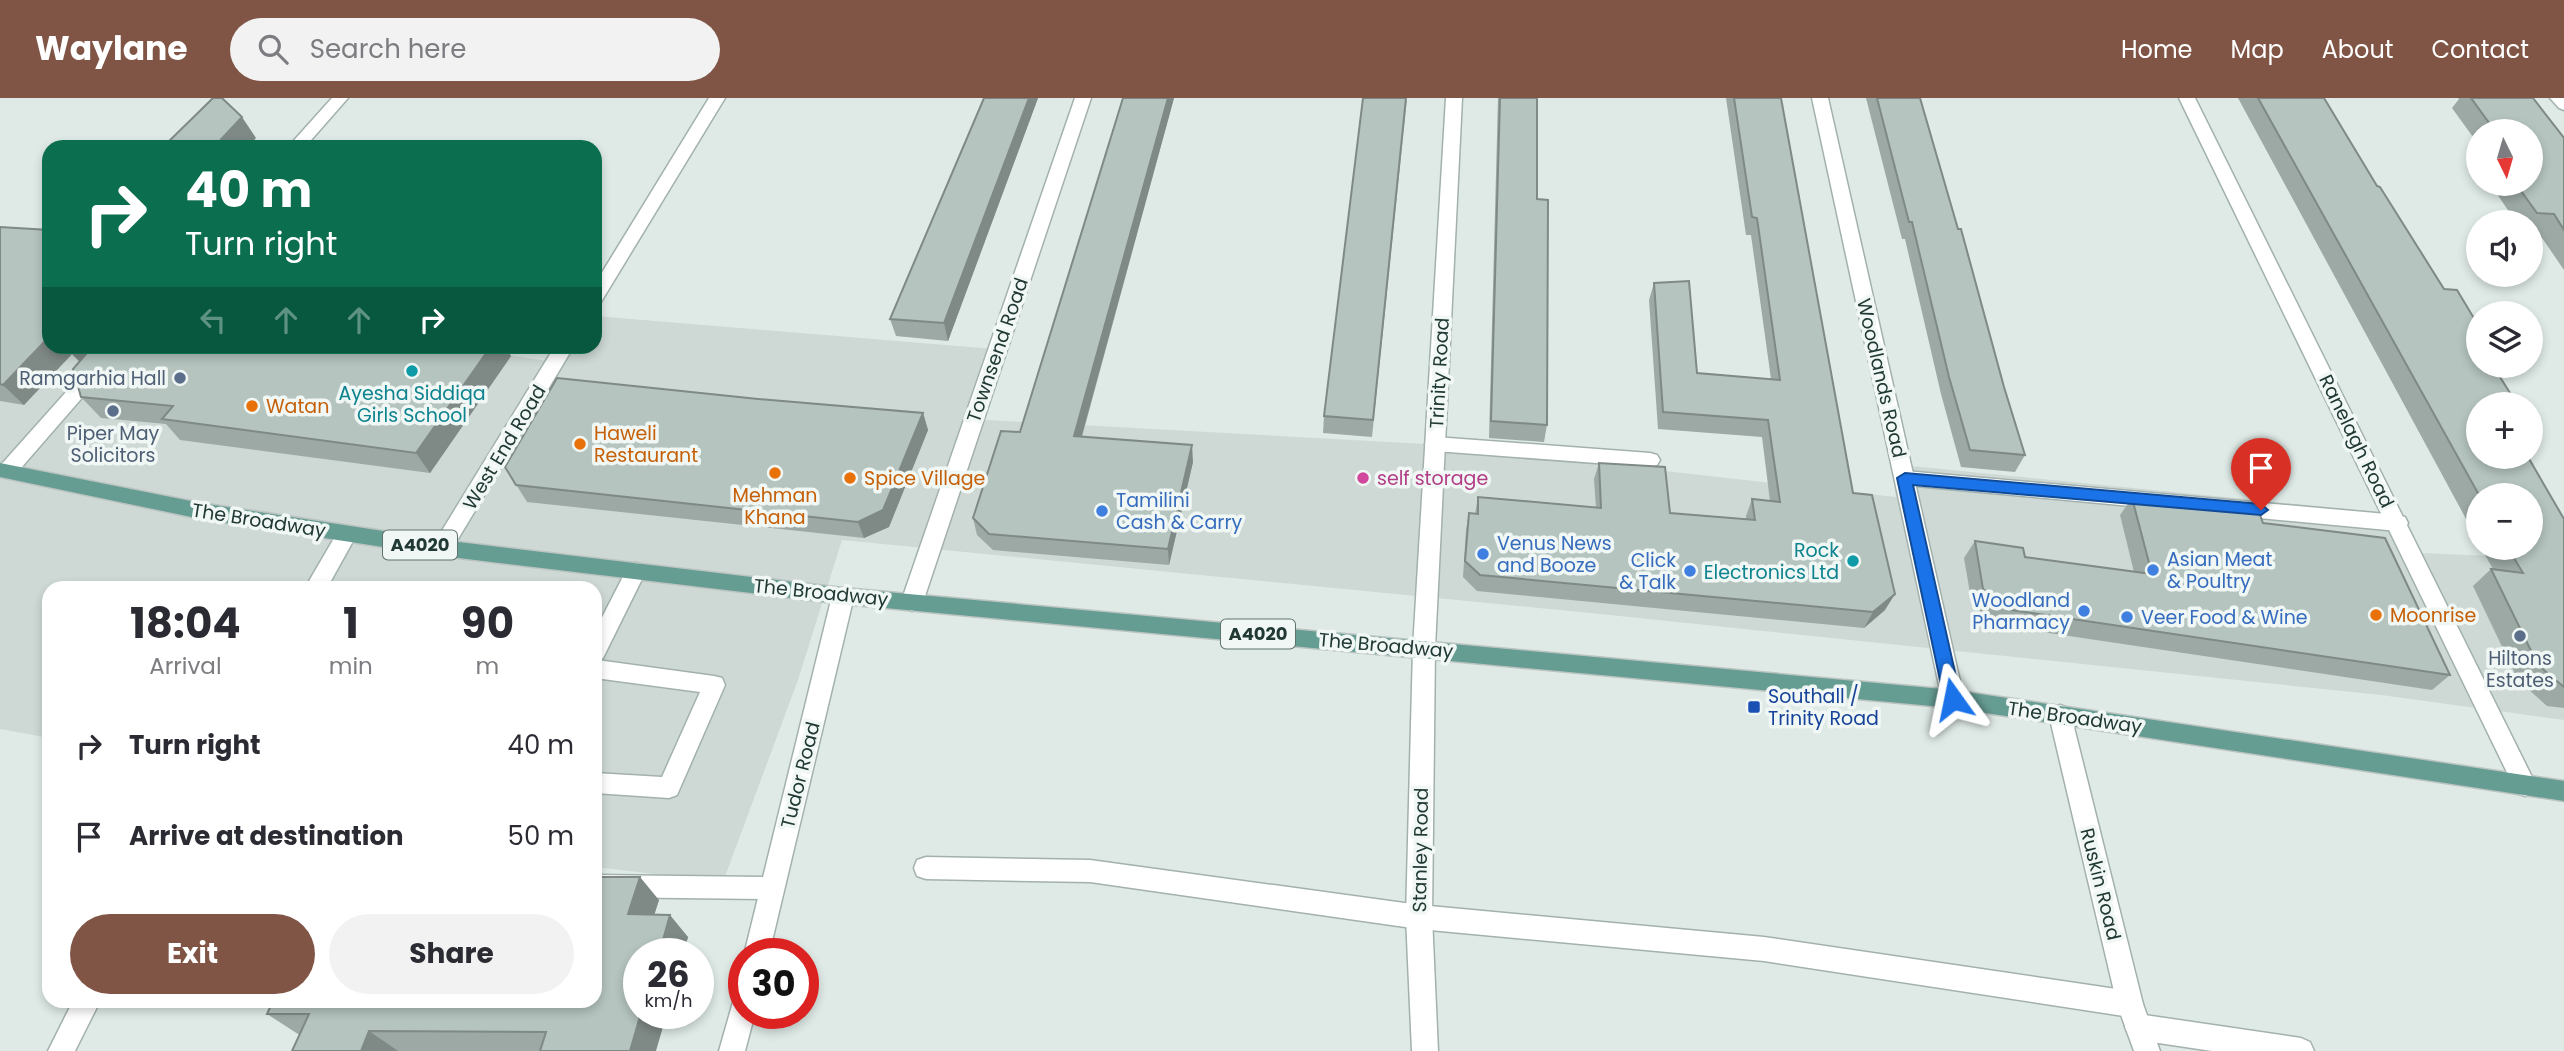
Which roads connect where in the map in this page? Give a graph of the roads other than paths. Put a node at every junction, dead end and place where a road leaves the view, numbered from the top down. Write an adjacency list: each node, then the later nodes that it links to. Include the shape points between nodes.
1 (340, 98): 9 (street)
2 (717, 98): 10 (street)
3 (1083, 98): 23 (street, Townsend Road)
4 (1454, 98): 13 (street, Trinity Road)
5 (1820, 98): 16 (street, Woodlands Road)
6 (2187, 98): 17 (street, Ranelagh Road)
7 (2558, 98): 8 (street)
8 (2564, 105)
9 (302, 140)
10 (602, 287)
11 (111, 354): 15 (street)
12 (560, 354): 19 (street, West End Road)
13 (1435, 444): 14 (street); 25 (street, Trinity Road)
14 (1650, 460)
15 (3, 470): 18 (main road, The Broadway / A4020, via 201,511)
16 (1905, 478): 17 (street); 27 (street, Woodlands Road)
17 (2398, 523): 30 (street, Ranelagh Road)
18 (347, 534): 19 (main road, The Broadway / A4020); 21 (street)
19 (442, 548): 20 (main road, The Broadway / A4020)
20 (636, 571): 22 (main road, The Broadway / A4020); 24 (street)
21 (320, 581)
22 (843, 596): 23 (main road, The Broadway / A4020); 34 (street, Tudor Road)
23 (912, 602): 25 (main road, The Broadway / A4020)
24 (602, 641)
25 (1424, 648): 27 (main road, The Broadway / A4020); 35 (street, Stanley Road)
26 (602, 657): 29 (street, via 714,685 668,788)
27 (1953, 699): 28 (main road, The Broadway / A4020)
28 (2060, 715): 30 (main road, The Broadway / A4020); 38 (street, Ruskin Road)
29 (602, 783)
30 (2525, 786): 31 (main road, The Broadway / A4020)
31 (2564, 791)
32 (926, 868): 35 (street, via 1090,871)
33 (602, 886): 34 (street)
34 (772, 888): 36 (street, Tudor Road)
35 (1419, 917): 38 (street, via 1765,949); 42 (street, Stanley Road)
36 (760, 938)
37 (83, 1008): 40 (street)
38 (2139, 1027): 43 (street)
39 (738, 1029): 41 (street)
40 (61, 1051)
41 (732, 1051)
42 (1425, 1051)
43 (2301, 1051)

